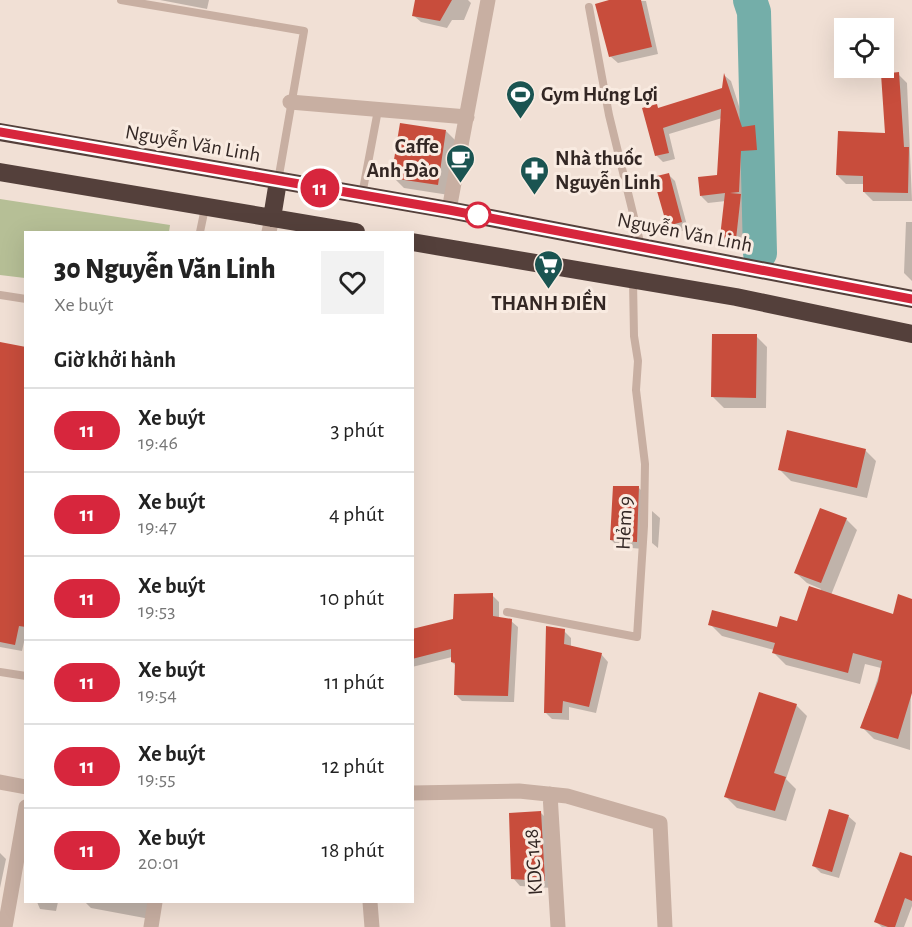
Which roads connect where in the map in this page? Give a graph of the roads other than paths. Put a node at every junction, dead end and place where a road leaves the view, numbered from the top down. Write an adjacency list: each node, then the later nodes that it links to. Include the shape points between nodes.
1 (121, 0): 4 (lane, via 304,32)
2 (488, 0): 6 (street)
3 (589, 7): 17 (lane, via 609,115)
4 (290, 102): 5 (street); 9 (lane)
5 (378, 110): 6 (street); 10 (lane)
6 (467, 117): 12 (street)
7 (0, 132): 9 (highway, Nguyễn Văn Linh)
8 (0, 172): 11 (highway)
9 (278, 180): 10 (highway, Nguyễn Văn Linh); 13 (highway)
10 (362, 196): 12 (highway, Nguyễn Văn Linh)
11 (204, 208): 13 (highway); 14 (lane)
12 (449, 210): 17 (highway, Nguyễn Văn Linh)
13 (271, 225): 15 (highway)
14 (200, 231)
15 (344, 231)
16 (414, 242): 18 (highway)
17 (641, 246): 21 (highway, Nguyễn Văn Linh)
18 (633, 279): 22 (highway); 23 (lane, Hẻm 9, via 636,390 645,464 637,637)
19 (0, 294): 20 (lane)
20 (24, 299)
21 (912, 299)
22 (912, 334)
23 (507, 612)
24 (0, 672): 25 (lane)
25 (24, 676)
26 (0, 782): 27 (street)
27 (24, 787)
28 (414, 793): 29 (street)
29 (550, 794): 36 (street, KDC 148); 37 (street, via 660,823)
30 (24, 818): 33 (street)
31 (155, 903): 34 (street)
32 (370, 903): 35 (street)
33 (5, 927)
34 (151, 927)
35 (372, 927)
36 (558, 927)
37 (665, 927)

